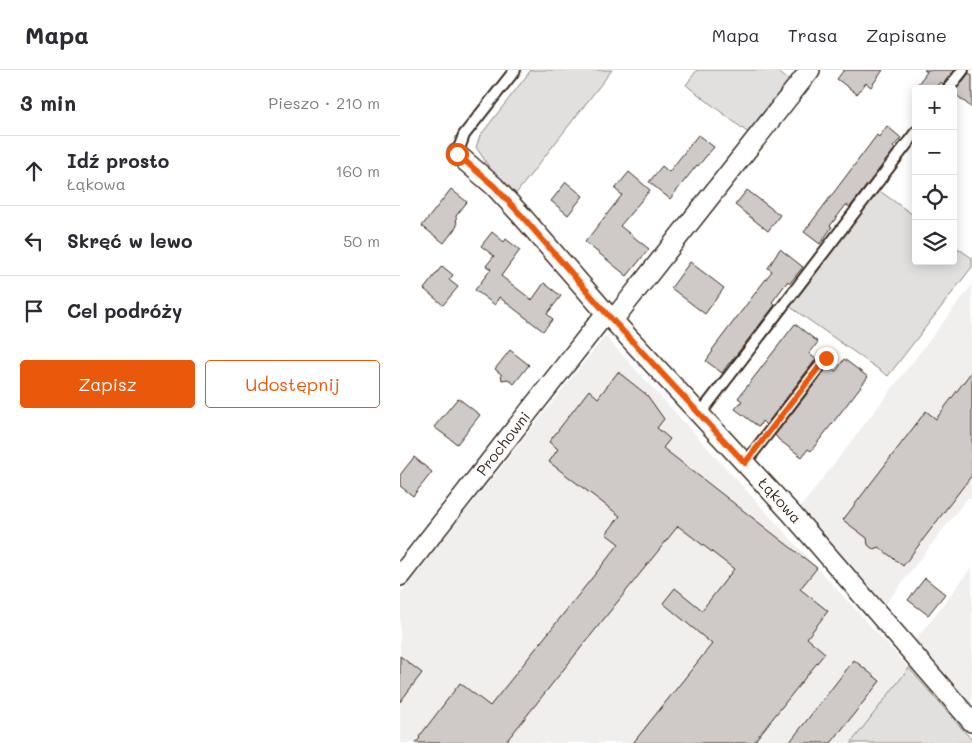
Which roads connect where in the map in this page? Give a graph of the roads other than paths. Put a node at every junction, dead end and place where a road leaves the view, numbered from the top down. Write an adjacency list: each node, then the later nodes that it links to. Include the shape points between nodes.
1 (514, 70): 6 (lane, via 464,135)
2 (810, 70): 7 (street, Prochowni)
3 (963, 70): 4 (lane)
4 (951, 85)
5 (912, 137): 9 (lane)
6 (457, 154): 7 (street, Łąkowa, via 494,186)
7 (610, 317): 9 (street, Łąkowa); 11 (street, Prochowni)
8 (826, 358): 10 (lane)
9 (700, 414): 10 (street, Łąkowa)
10 (745, 463): 12 (street, Łąkowa)
11 (400, 576)
12 (972, 722)

